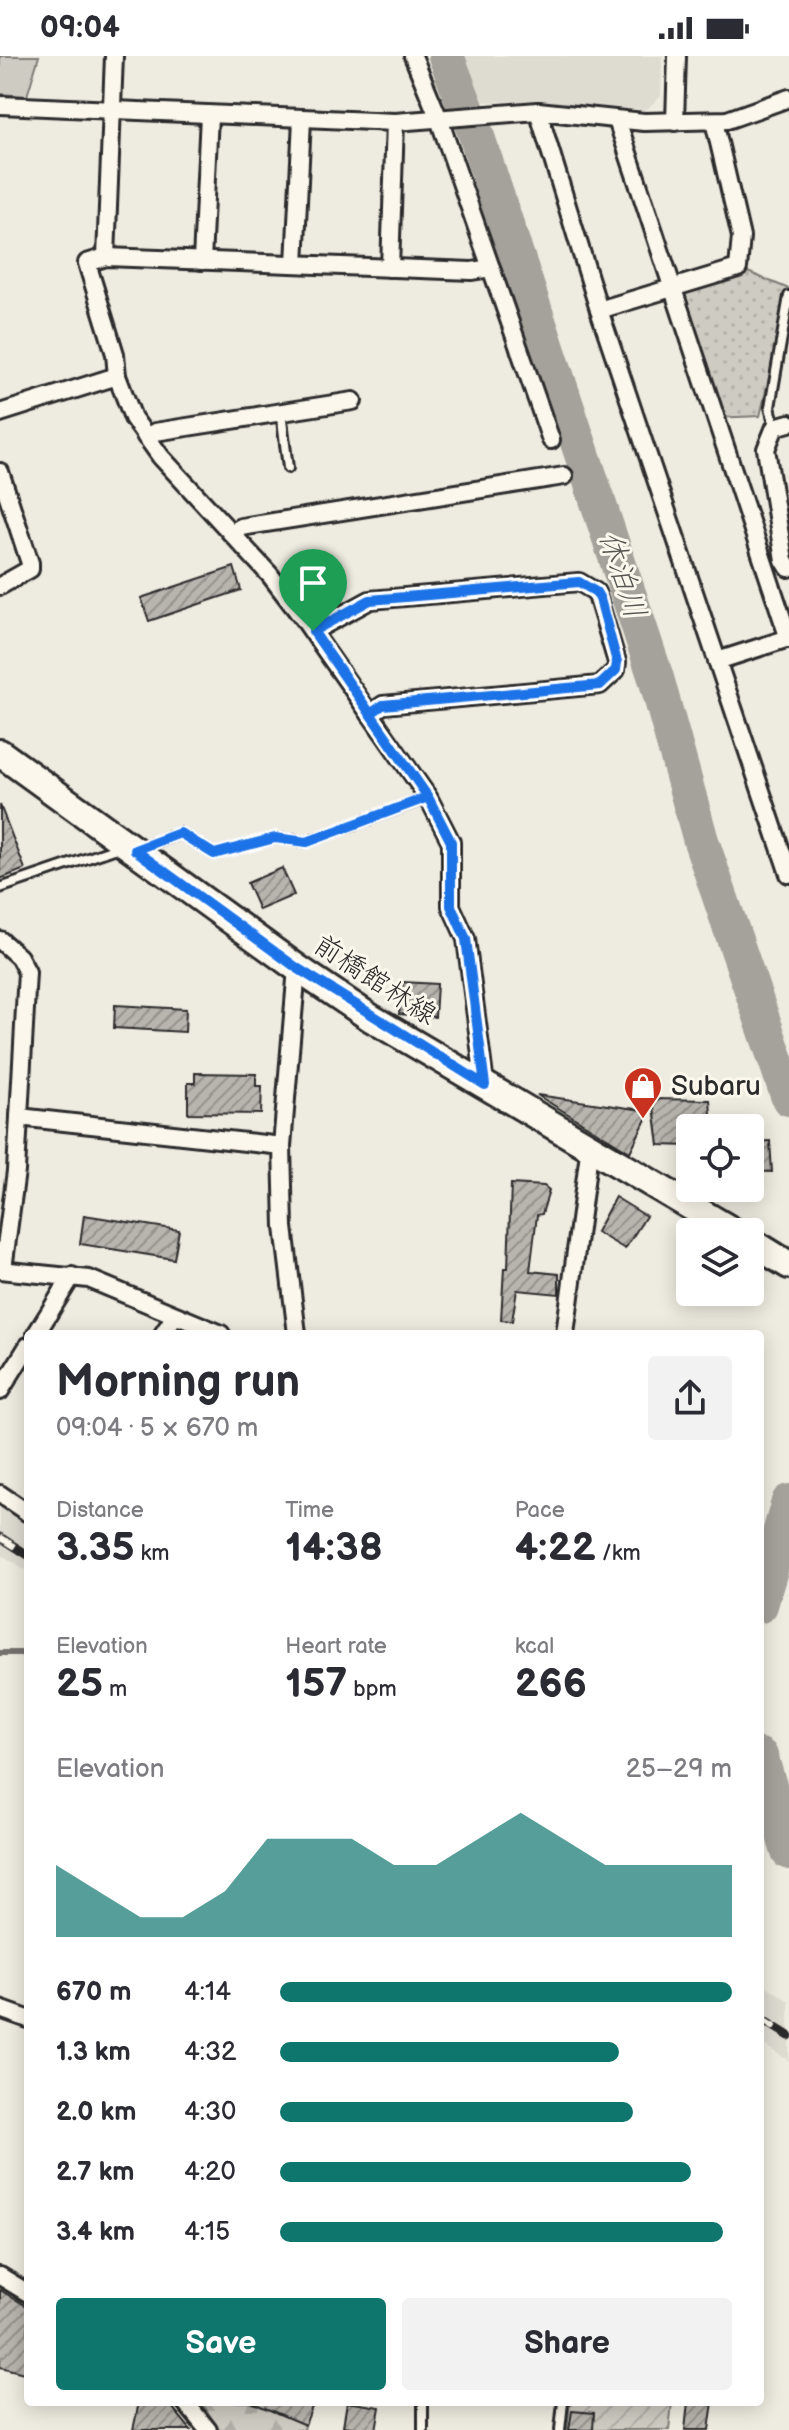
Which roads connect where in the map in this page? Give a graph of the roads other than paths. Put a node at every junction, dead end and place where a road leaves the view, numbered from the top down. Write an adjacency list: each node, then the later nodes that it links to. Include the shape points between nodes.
1 (114, 56): 6 (street)
2 (413, 56): 9 (street)
3 (677, 56): 14 (street)
4 (789, 98): 12 (street)
5 (0, 105): 6 (street)
6 (110, 111): 8 (street); 15 (street)
7 (538, 111): 9 (street); 11 (street); 22 (street)
8 (209, 115): 10 (street); 16 (street)
9 (447, 118): 13 (street); 19 (street)
10 (302, 119): 13 (street); 17 (street)
11 (617, 120): 14 (street); 20 (street)
12 (714, 121): 14 (street); 20 (street, via 741,237 738,268)
13 (395, 122): 18 (street)
14 (675, 122)
15 (106, 257): 16 (street); 23 (street, via 87,263)
16 (202, 261): 17 (street)
17 (295, 264): 18 (street)
18 (390, 268): 19 (street)
19 (491, 268): 29 (street)
20 (672, 289): 22 (street); 37 (street)
21 (789, 296): 27 (lane, via 770,407)
22 (599, 310): 38 (street)
23 (117, 376): 26 (street); 28 (street)
24 (353, 401): 25 (street)
25 (281, 412): 28 (street); 30 (lane)
26 (0, 413)
27 (782, 425): 34 (street, via 767,441 767,467)
28 (146, 437): 33 (street)
29 (551, 440)
30 (288, 468)
31 (0, 472): 35 (street, via 30,569)
32 (564, 476): 33 (street, via 241,527)
33 (231, 533): 36 (street)
34 (789, 568)
35 (0, 586)
36 (313, 631): 39 (street); 39 (street, via 383,598 579,582 596,592 617,662 600,685 383,705)
37 (789, 638): 38 (street)
38 (717, 661): 43 (street)
39 (370, 714): 41 (street)
40 (0, 753): 42 (main road, 前橋館林線)
41 (428, 797): 42 (lane, via 307,842 275,838 214,854 180,833); 47 (street, via 451,842 451,906 466,939)
42 (131, 848): 44 (lane); 46 (main road, 前橋館林線)
43 (789, 874)
44 (0, 888)
45 (0, 940): 48 (street, via 27,972)
46 (297, 968): 47 (main road, 前橋館林線); 50 (street)
47 (485, 1085): 49 (main road, 前橋館林線)
48 (19, 1117): 50 (street); 54 (street)
49 (590, 1145): 51 (main road, 前橋館林線); 61 (street)
50 (282, 1146): 60 (street, via 284,1227)
51 (711, 1218)
52 (764, 1250): 53 (main road)
53 (789, 1265)
54 (1, 1270): 55 (street)
55 (72, 1276): 56 (street); 57 (street)
56 (175, 1316): 58 (street); 59 (street)
57 (38, 1330)
58 (166, 1330)
59 (211, 1330)
60 (297, 1330)
61 (566, 1330)
62 (24, 1352): 63 (street)
63 (0, 1391)
64 (0, 1494): 65 (street)
65 (24, 1510)
66 (0, 2009): 67 (street)
67 (24, 2018)
68 (0, 2276): 69 (street)
69 (24, 2291)
70 (188, 2406): 73 (street)
71 (423, 2406): 74 (lane)
72 (563, 2406): 75 (lane)
73 (208, 2430)
74 (423, 2430)
75 (560, 2430)

